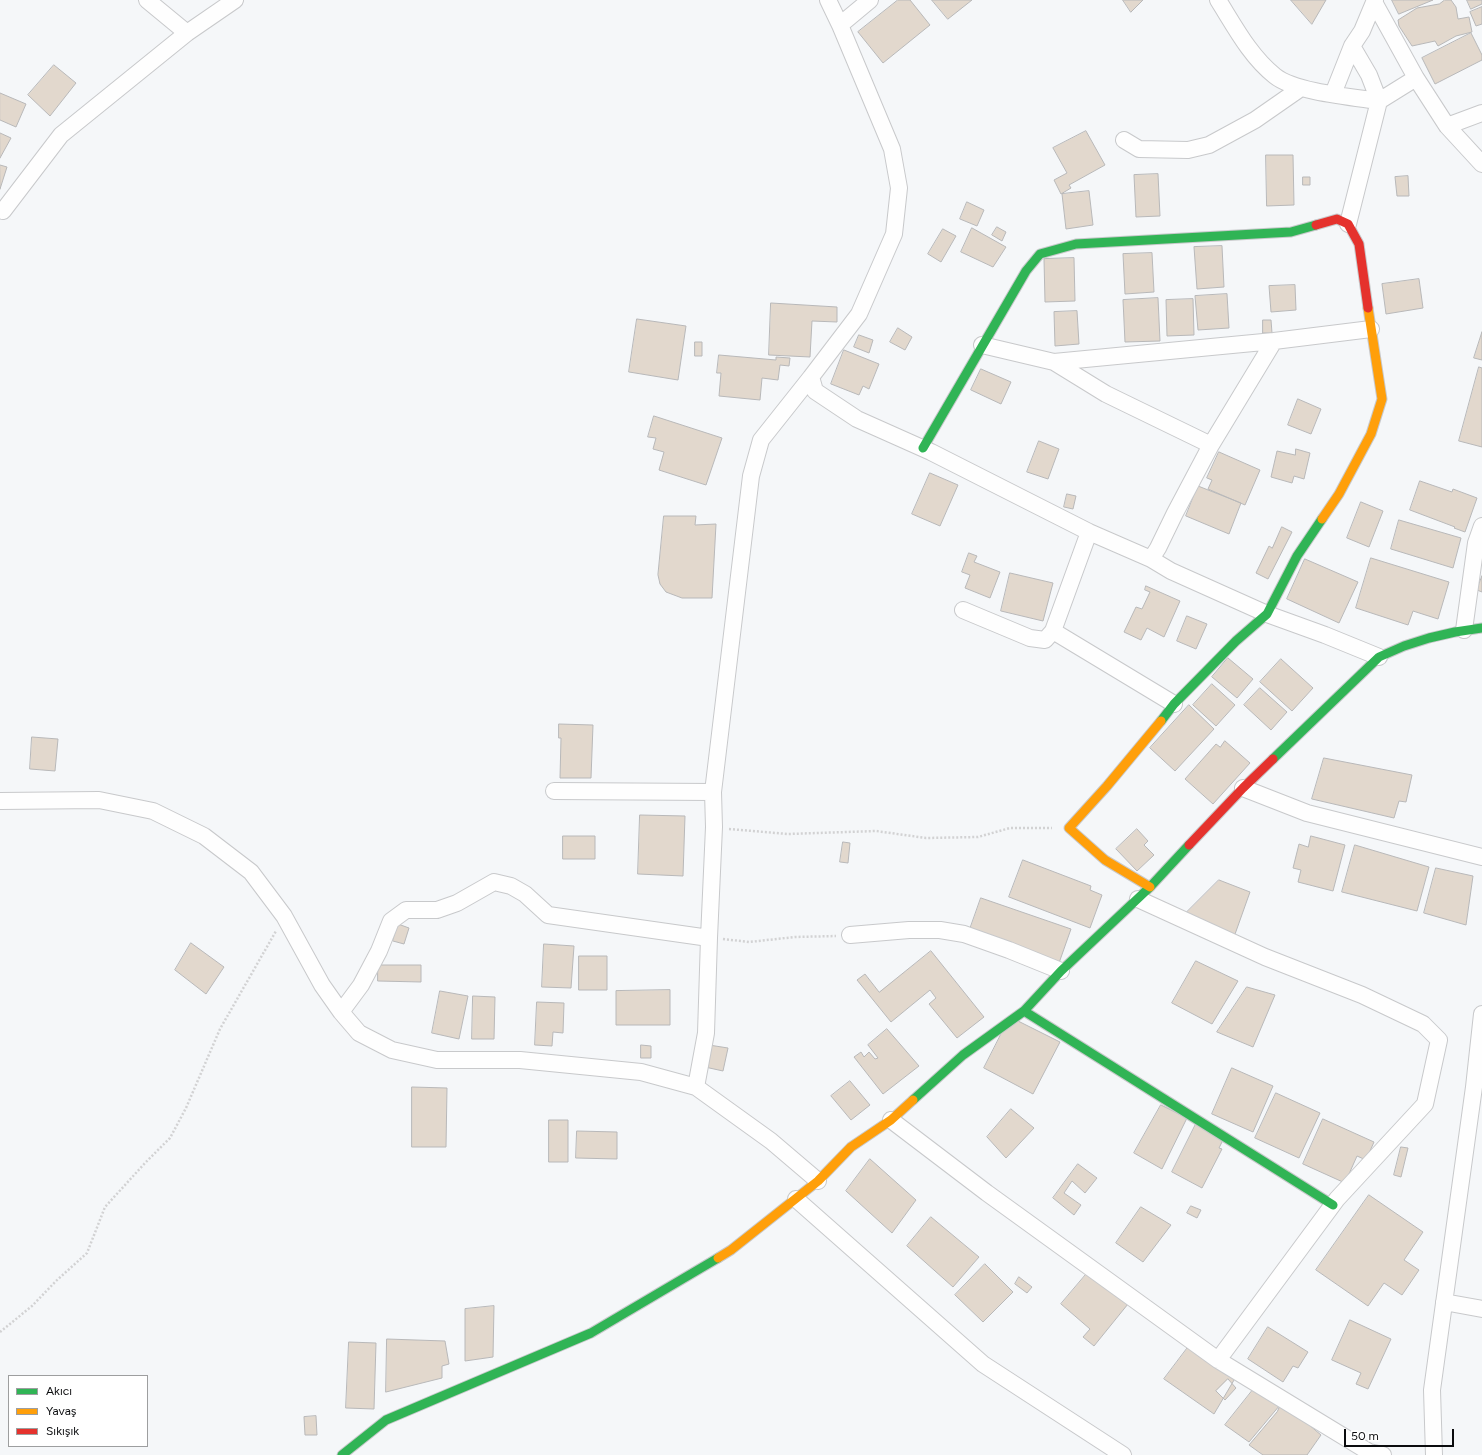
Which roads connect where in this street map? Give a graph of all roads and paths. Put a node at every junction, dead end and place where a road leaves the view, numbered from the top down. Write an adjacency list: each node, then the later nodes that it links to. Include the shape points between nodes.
1 (147, 0): 8 (street)
2 (235, 0): 8 (street)
3 (828, 0): 7 (street)
4 (870, 0): 7 (street)
5 (1218, 0): 11 (street, via 1250,52 1276,77)
6 (1374, 1): 9 (street, via 1362,31); 10 (street)
7 (840, 25): 24 (street, via 892,149 899,188 894,234 859,314)
8 (187, 33): 18 (street, via 61,136)
9 (1352, 46): 12 (street); 13 (street, via 1369,75)
10 (1416, 78): 13 (street); 15 (street)
11 (1301, 88): 12 (street); 16 (street, via 1255,120 1210,145 1188,150 1139,150)
12 (1333, 94): 13 (street)
13 (1379, 101): 19 (street)
14 (1482, 113): 15 (street)
15 (1447, 126): 17 (street)
16 (1124, 140)
17 (1482, 164)
18 (1, 212)
19 (1348, 224): 20 (street, via 1359,244); 22 (street, via 1337,219 1291,232 1076,244 1040,254 1026,271)
20 (1371, 329): 21 (street); 31 (street, via 1382,399 1371,434 1339,494 1297,556)
21 (1274, 341): 23 (street); 25 (street)
22 (982, 346): 23 (street); 26 (street)
23 (1054, 362): 25 (street, via 1106,394)
24 (811, 378): 26 (street, via 815,391 857,419); 39 (street, via 761,440 751,476)
25 (1211, 445): 29 (street)
26 (923, 448): 28 (street)
27 (1482, 526): 33 (street, via 1476,543)
28 (1089, 532): 29 (street); 34 (street)
29 (1151, 559): 31 (street, via 1171,571)
30 (963, 610): 34 (street, via 1030,638 1045,640)
31 (1266, 614): 35 (street); 36 (street)
32 (1482, 628): 33 (street)
33 (1464, 630): 35 (street, via 1401,646)
34 (1053, 631): 36 (street)
35 (1379, 657): 37 (street)
36 (1174, 704): 42 (street)
37 (1243, 788): 43 (street, via 1306,813); 44 (street)
38 (554, 791): 39 (street)
39 (713, 792): 41 (street)
40 (0, 801): 46 (street, via 99,800 153,811 204,836 251,872)
41 (714, 827): 42 (path, via 788,834 876,831 926,838 978,838 1010,828); 48 (street)
42 (1069, 828): 44 (street, via 1106,860)
43 (1482, 857)
44 (1150, 887): 45 (street)
45 (1138, 899): 49 (street); 57 (street, via 1265,957 1362,995 1422,1024 1439,1040 1425,1104)
46 (284, 916): 51 (street); 60 (path, via 220,1029 186,1108 170,1138 144,1163 105,1208 88,1253 32,1306)
47 (850, 935): 48 (path, via 749,942); 49 (street, via 909,930 940,930 964,934)
48 (709, 938): 51 (street, via 548,915 525,894 511,886 494,882 457,903 437,910 406,910 391,921 361,985); 53 (street, via 706,1033)
49 (1061, 971): 50 (street)
50 (1024, 1011): 54 (street, via 963,1055); 57 (street)
51 (340, 1012): 53 (street, via 359,1033 386,1047 436,1060 520,1060 588,1066 641,1072)
52 (1482, 1014): 58 (street)
53 (696, 1087): 55 (street, via 771,1141)
54 (890, 1120): 55 (street, via 851,1147); 61 (street, via 987,1194)
55 (818, 1181): 56 (street)
56 (796, 1199): 62 (street, via 731,1250 591,1333 386,1420); 63 (street, via 983,1364)
57 (1334, 1204): 61 (street)
58 (1444, 1302): 59 (street); 65 (street, via 1432,1390)
59 (1482, 1309)
60 (0, 1332)
61 (1218, 1360): 64 (street, via 1369,1452)
62 (342, 1455)
63 (1122, 1455)
64 (1383, 1455)
65 (1434, 1455)

